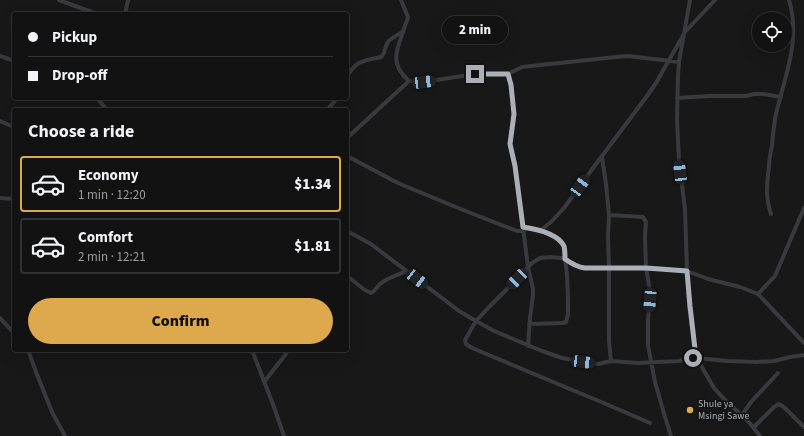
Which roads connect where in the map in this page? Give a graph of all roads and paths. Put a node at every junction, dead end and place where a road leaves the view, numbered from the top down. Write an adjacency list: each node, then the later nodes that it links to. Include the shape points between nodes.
1 (59, 0): 7 (street)
2 (128, 0): 8 (street)
3 (401, 0): 9 (street, via 408,17)
4 (690, 0): 10 (street)
5 (715, 0): 10 (street)
6 (789, 0): 18 (street, via 793,34 791,58)
7 (92, 12)
8 (125, 12)
9 (403, 32): 15 (street, via 388,42 384,55 360,62); 17 (street, via 396,64)
10 (685, 32): 13 (street); 14 (street)
11 (0, 56): 12 (street)
12 (12, 59)
13 (668, 61): 14 (street); 16 (street, via 628,56 522,67); 28 (street, via 647,96)
14 (679, 62): 19 (street)
15 (349, 74)
16 (508, 74): 17 (street, via 475,74 424,82); 34 (street, via 514,114 510,144)
17 (409, 80): 26 (street)
18 (781, 97): 19 (street, via 754,94); 32 (street, via 773,128 766,187)
19 (677, 98): 42 (street)
20 (99, 100): 22 (street)
21 (335, 100): 23 (street)
22 (105, 108)
23 (329, 108)
24 (0, 121): 25 (street)
25 (12, 126)
26 (349, 136)
27 (349, 157): 34 (street, via 396,182 458,208 518,231)
28 (602, 157): 33 (street); 35 (street, via 564,208)
29 (0, 198): 30 (street)
30 (12, 199)
31 (804, 208): 44 (street, via 775,276)
32 (771, 214)
33 (609, 215): 39 (street); 40 (street, via 645,219)
34 (524, 229): 35 (street); 38 (street)
35 (540, 231): 37 (street, via 560,241 564,247)
36 (349, 232): 41 (street, via 371,244)
37 (565, 259): 38 (street, via 540,258); 39 (street, via 580,267); 47 (street, via 568,307 566,322)
38 (528, 267): 46 (street); 47 (street, via 533,289)
39 (610, 268): 40 (street); 56 (street)
40 (646, 268): 42 (street); 57 (street, via 650,291 647,336)
41 (407, 271): 43 (street, via 380,284 371,293); 46 (street)
42 (687, 271): 44 (street); 55 (street)
43 (349, 278)
44 (758, 294): 49 (street)
45 (0, 318): 48 (street)
46 (476, 321): 50 (street); 61 (street, via 466,340 466,344 472,348)
47 (529, 324): 50 (street)
48 (12, 331)
49 (804, 343)
50 (528, 346): 56 (street, via 562,358 583,362 598,364)
51 (29, 352): 64 (street, via 52,412)
52 (253, 352): 59 (street)
53 (287, 352): 59 (street)
54 (804, 355): 55 (street, via 756,362)
55 (696, 356): 57 (street, via 684,360); 60 (street, via 714,388)
56 (610, 361): 57 (street)
57 (652, 363): 66 (street)
58 (778, 373): 60 (street)
59 (264, 382): 65 (street)
60 (742, 415): 62 (street)
61 (650, 423)
62 (754, 427): 63 (street, via 779,404); 67 (street)
63 (804, 428)
64 (65, 436)
65 (284, 436)
66 (671, 436)
67 (760, 436)

